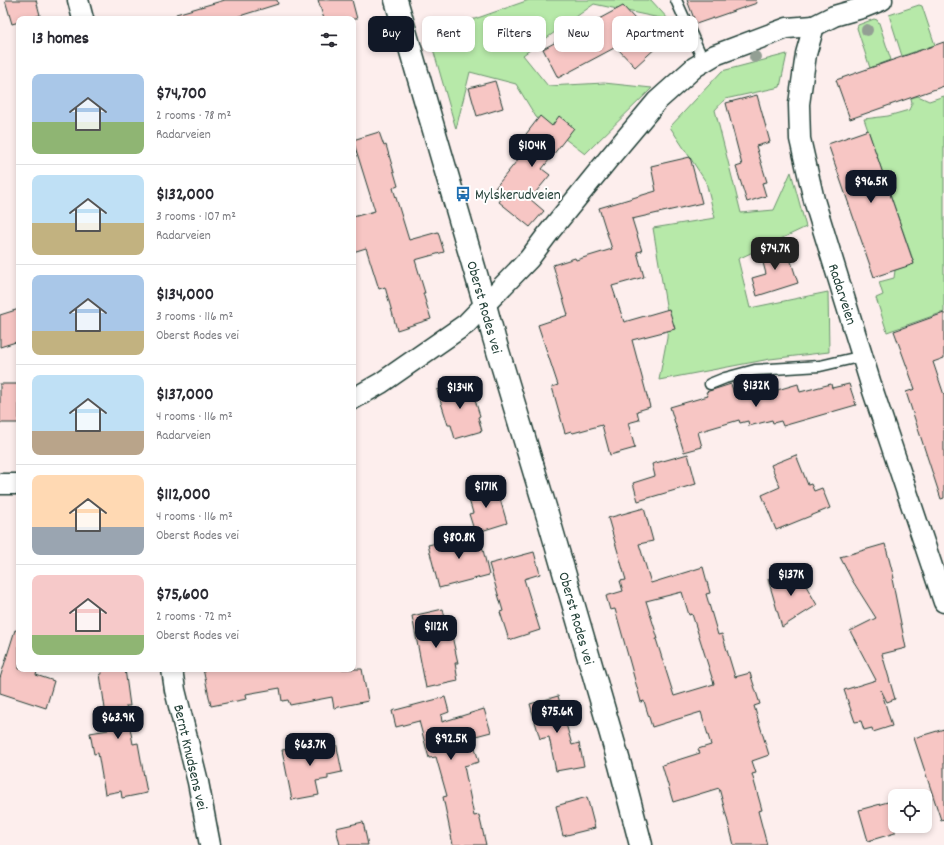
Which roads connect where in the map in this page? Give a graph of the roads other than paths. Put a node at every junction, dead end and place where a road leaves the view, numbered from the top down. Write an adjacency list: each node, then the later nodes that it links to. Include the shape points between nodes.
1 (78, 0): 5 (street)
2 (396, 0): 8 (street, Oberst Rodes vei)
3 (676, 0): 7 (lane)
4 (882, 0): 6 (street, via 834,16)
5 (82, 16)
6 (814, 26): 7 (street, via 787,28 715,55); 9 (street, Radarveien, via 801,80 800,139 816,208)
7 (704, 62): 8 (street, via 695,67 657,102 529,259)
8 (485, 305): 11 (street, via 466,324); 17 (street, Oberst Rodes vei, via 625,782)
9 (863, 356): 10 (lane, via 820,366 755,370); 14 (street, Radarveien)
10 (710, 384)
11 (356, 397)
12 (0, 484): 13 (street)
13 (16, 484)
14 (944, 602)
15 (172, 672): 16 (street, Bernt Knudsens vei)
16 (210, 845)
17 (640, 845)

